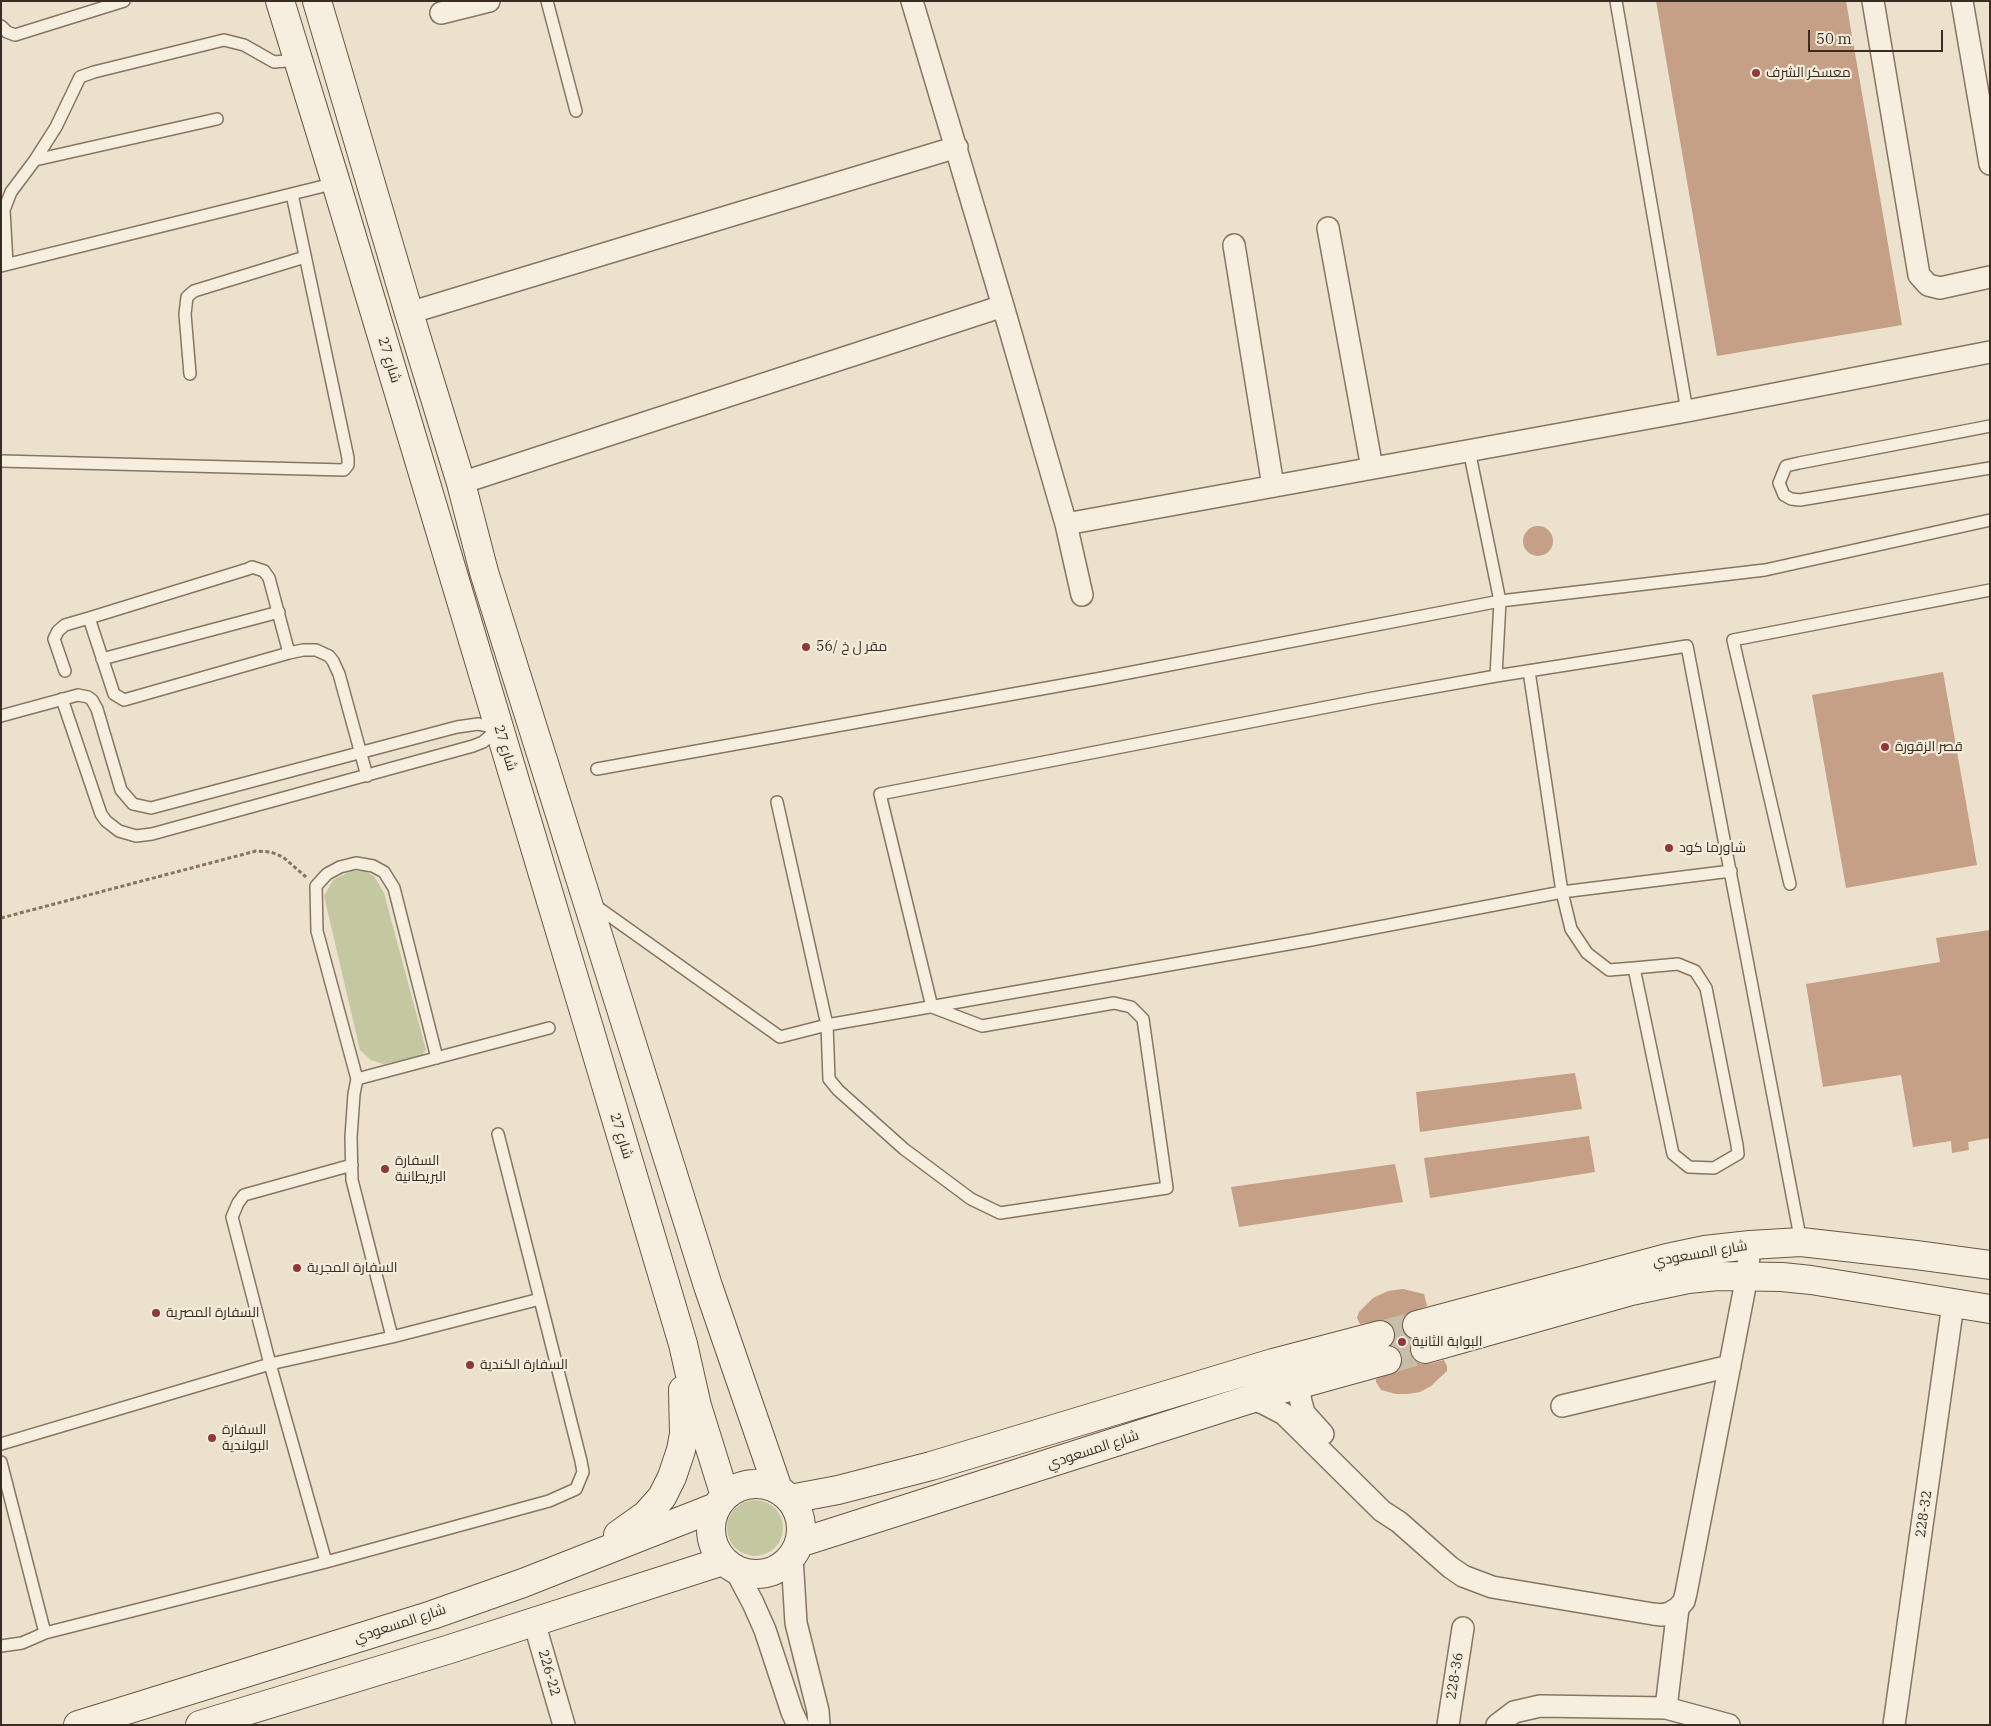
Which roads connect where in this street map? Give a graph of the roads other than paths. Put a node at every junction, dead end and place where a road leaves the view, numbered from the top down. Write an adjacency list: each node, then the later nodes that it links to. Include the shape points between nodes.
1 (124, 1): 11 (lane, via 15,35)
2 (280, 1): 12 (main road, شارع 27)
3 (489, 1): 10 (street)
4 (547, 1): 13 (lane)
5 (912, 1): 15 (street)
6 (1616, 1): 29 (lane)
7 (1873, 1): 24 (street, via 1920,275 1928,285 1940,288)
8 (1962, 1): 17 (street)
9 (322, 3): 26 (main road)
10 (441, 13)
11 (1, 26)
12 (298, 60): 16 (lane, via 274,62 244,45 224,40 80,77 56,128); 18 (main road, شارع 27)
13 (576, 112)
14 (217, 119): 16 (lane)
15 (957, 146): 25 (street); 26 (street)
16 (35, 160): 23 (lane, via 11,192 4,210)
17 (1990, 164)
18 (336, 183): 19 (lane); 40 (main road, شارع 27)
19 (292, 194): 22 (lane); 23 (lane)
20 (1328, 228): 33 (street)
21 (1234, 245): 36 (street)
22 (305, 257): 28 (lane, via 194,291 187,297 185,314); 32 (lane, via 348,458 344,470)
23 (4, 265)
24 (1990, 277)
25 (1003, 306): 35 (street); 38 (street)
26 (409, 313): 35 (main road)
27 (1990, 352): 29 (street)
28 (190, 374)
29 (1687, 411): 31 (street)
30 (1990, 426): 34 (lane, via 1786,466 1779,483 1784,495 1800,500)
31 (1469, 450): 33 (street); 43 (lane)
32 (1, 461)
33 (1372, 468): 36 (street)
34 (1990, 468)
35 (461, 483): 39 (main road)
36 (1273, 486): 38 (street)
37 (1990, 520): 43 (lane, via 1766,570)
38 (1066, 524): 42 (street)
39 (484, 572): 40 (main road); 53 (main road)
40 (455, 582): 54 (main road, شارع 27)
41 (1990, 590): 60 (lane, via 1732,640)
42 (1082, 596)
43 (1500, 602): 50 (lane); 56 (lane)
44 (278, 612): 45 (lane, via 268,574 252,567); 46 (lane); 47 (lane)
45 (89, 618): 47 (lane); 48 (lane, via 65,625 55,635)
46 (290, 653): 47 (lane, via 128,700 114,694); 55 (lane, via 316,650 333,661)
47 (102, 658)
48 (65, 671)
49 (1528, 671): 50 (lane); 59 (lane, via 1687,646); 61 (lane)
50 (1496, 676): 64 (lane, via 880,794)
51 (62, 699): 52 (lane); 55 (lane, via 83,695 92,700 121,790 126,798 142,807 161,806); 57 (lane, via 102,814 112,827 127,834 144,836)
52 (1, 716)
53 (529, 718): 54 (main road); 62 (main road)
54 (499, 728): 55 (lane, via 468,725); 57 (lane, via 473,746); 79 (main road, شارع 27)
55 (361, 753): 57 (lane)
56 (597, 769)
57 (367, 776)
58 (777, 802): 65 (lane)
59 (1731, 871): 61 (lane); 71 (lane)
60 (1790, 884)
61 (1562, 892): 63 (lane, via 1572,929 1587,953 1609,970); 64 (lane)
62 (585, 898): 65 (lane, via 780,1037); 87 (main road, via 708,1286)
63 (1634, 968): 63 (lane, via 1678,964 1695,971 1706,988 1738,1144 1738,1154 1714,1168 1689,1167 1673,1154)
64 (932, 1007): 65 (lane); 65 (lane, via 982,1026 1114,1004 1131,1007 1143,1019 1167,1188 1000,1213 971,1199 881,1130 828,1080)
65 (827, 1025)
66 (549, 1028): 67 (lane)
67 (437, 1058): 68 (lane); 68 (lane, via 394,888 384,872 373,866 356,863 340,866 326,874 316,886 317,931)
68 (357, 1080): 70 (lane, via 351,1137)
69 (498, 1134): 75 (lane)
70 (352, 1165): 78 (lane, via 352,1180); 80 (lane, via 258,1191 238,1202 232,1217 234,1229)
71 (1801, 1242): 72 (main road, شارع المسعودي); 73 (main road, شارع المسعودي)
72 (1750, 1245): 74 (street); 74 (main road, شارع المسعودي, via 1667,1258 1421,1337 1650,1286 1688,1279)
73 (1990, 1265)
74 (1747, 1276): 76 (main road, شارع المسعودي, via 1811,1280); 81 (street)
75 (540, 1300): 78 (lane); 91 (lane, via 581,1460 583,1472 576,1489 549,1501)
76 (1953, 1304): 77 (main road, شارع المسعودي); 109 (street, 228-32)
77 (1990, 1309)
78 (392, 1337): 80 (lane)
79 (683, 1344): 88 (main road, شارع 27); 92 (main road, via 684,1434 678,1459 662,1496 646,1515)
80 (270, 1364): 85 (lane); 91 (lane)
81 (1730, 1366): 84 (street); 94 (street, via 1686,1593)
82 (1302, 1384): 83 (main road, شارع المسعودي); 87 (main road, شارع المسعودي, via 1383,1347 1273,1364 931,1466 847,1488); 89 (street, via 1302,1406 1308,1419 1391,1504)
83 (1251, 1399): 89 (street, via 1284,1414 1382,1511); 90 (main road, شارع المسعودي)
84 (1562, 1406)
85 (1, 1444)
86 (1, 1462): 97 (lane)
87 (784, 1494): 88 (main road, via 764,1484 750,1484 736,1488); 90 (main road, via 799,1512 802,1528)
88 (720, 1501): 92 (main road, شارع المسعودي); 93 (main road, via 711,1521 710,1535 715,1549)
89 (1400, 1522): 94 (street, via 1450,1567 1477,1583 1653,1614 1662,1615)
90 (796, 1550): 93 (main road, via 780,1568 766,1574 750,1574); 105 (street, via 796,1623)
91 (326, 1562): 97 (lane)
92 (573, 1564): 101 (main road, شارع المسعودي, via 432,1615)
93 (729, 1565): 95 (main road); 104 (street, via 753,1603 765,1630)
94 (1678, 1608): 99 (street)
95 (534, 1622): 102 (main road); 103 (street, 226-22)
96 (1463, 1628): 106 (street, 228-36)
97 (45, 1634): 98 (lane, via 22,1643)
98 (1, 1646)
99 (1666, 1708): 100 (street); 107 (street, via 1540,1706 1514,1712)
100 (1692, 1720): 108 (street)
101 (78, 1725)
102 (200, 1725)
103 (564, 1725)
104 (798, 1725)
105 (820, 1725)
106 (1448, 1725)
107 (1497, 1725)
108 (1729, 1725)
109 (1894, 1725)

